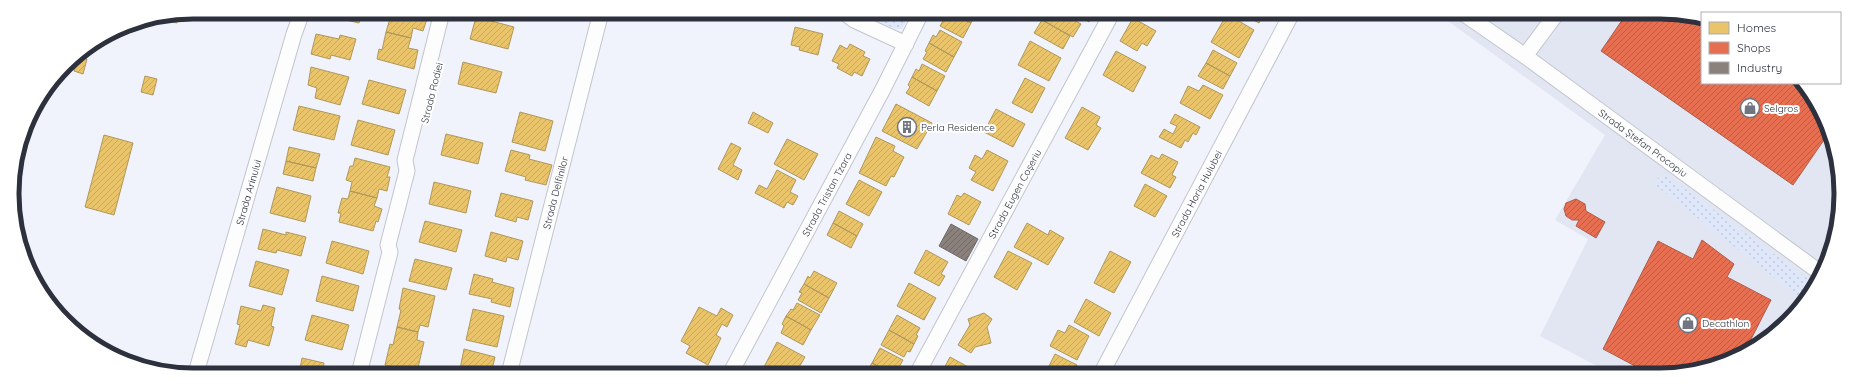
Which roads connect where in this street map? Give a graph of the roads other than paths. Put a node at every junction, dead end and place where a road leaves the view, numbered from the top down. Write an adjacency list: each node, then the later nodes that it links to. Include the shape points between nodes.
1 (299, 19): 16 (street, Strada Arinului)
2 (440, 19): 13 (street, Strada Rodiei, via 405,160)
3 (450, 19): 13 (street, Strada Rodiei, via 414,162)
4 (599, 19): 19 (street, Strada Delfinilor)
5 (853, 19): 11 (street)
6 (918, 19): 11 (street, Strada Tristan Tzara)
7 (1109, 19): 21 (street, Strada Eugen Coșeriu)
8 (1289, 19): 22 (street, Strada Horia Hulubei)
9 (1472, 19): 12 (street, Strada Ștefan Procopiu)
10 (1553, 19): 12 (street)
11 (906, 44): 20 (street, Strada Tristan Tzara)
12 (1526, 56): 15 (street, Strada Ștefan Procopiu)
13 (407, 171): 14 (street, Strada Rodiei)
14 (388, 246): 17 (street, Strada Rodiei, via 382,251); 18 (street, Strada Rodiei, via 390,252)
15 (1816, 270)
16 (198, 368)
17 (352, 368)
18 (361, 368)
19 (511, 368)
20 (733, 368)
21 (920, 368)
22 (1104, 368)

